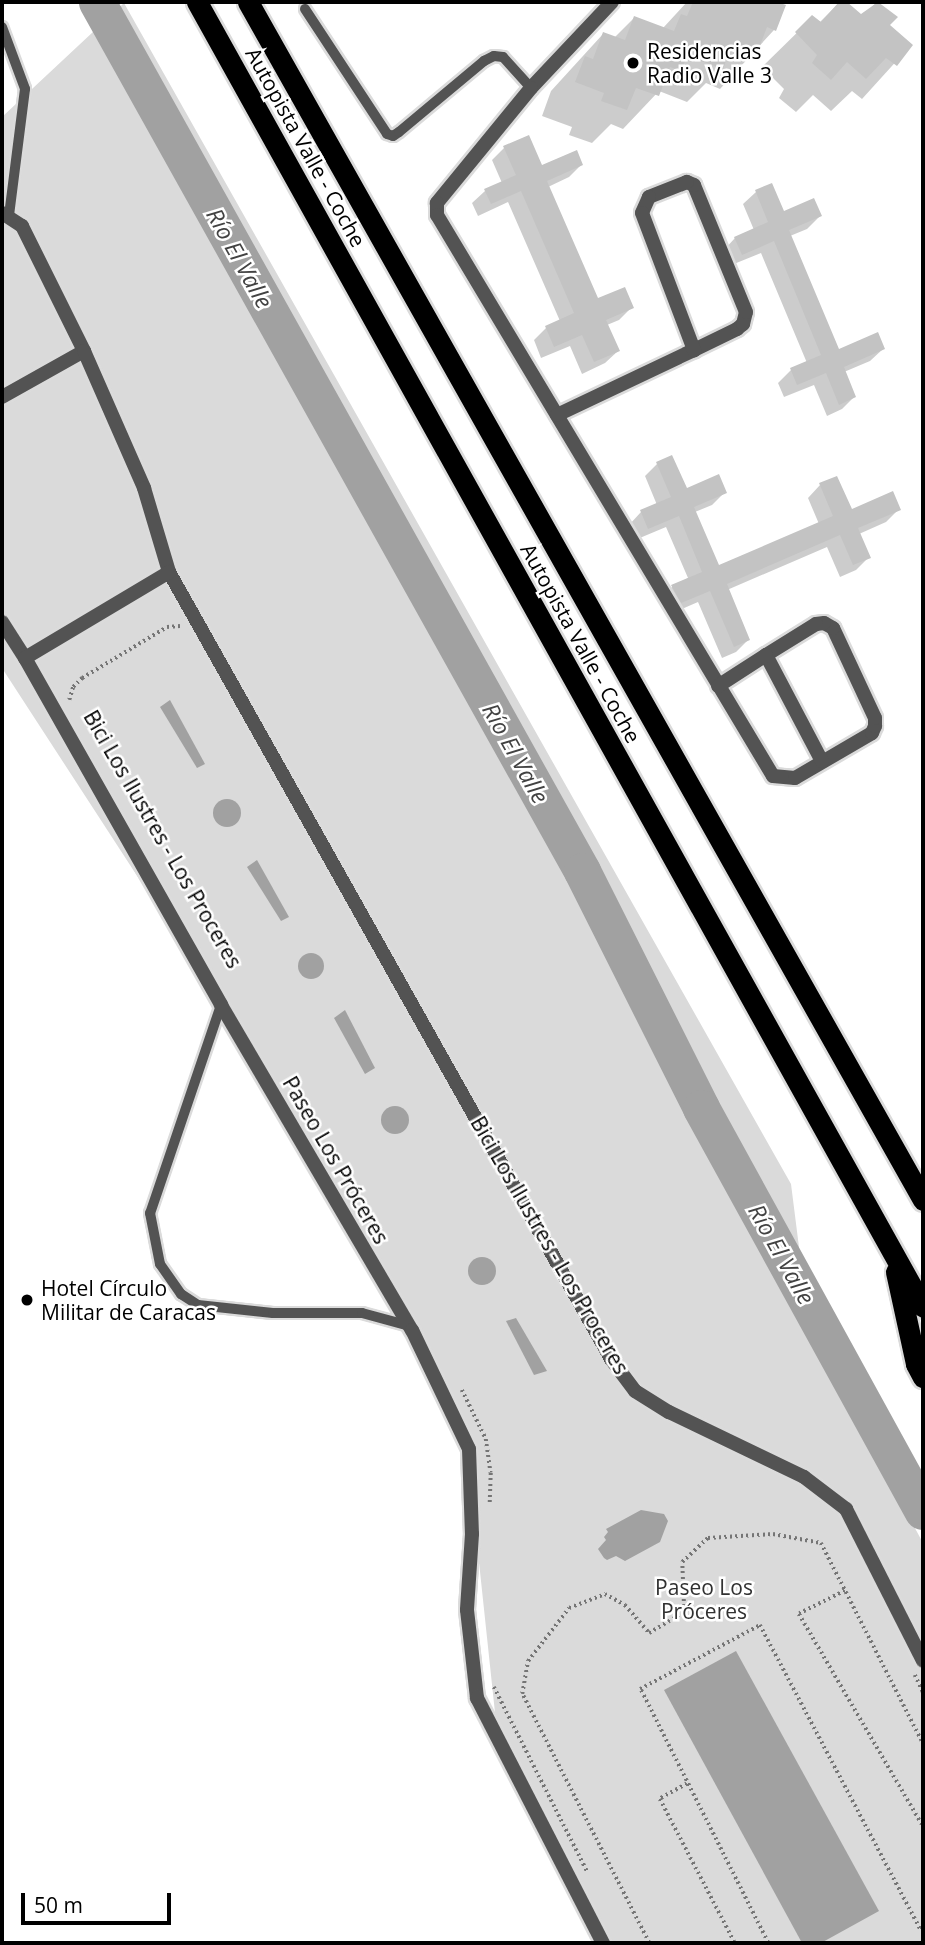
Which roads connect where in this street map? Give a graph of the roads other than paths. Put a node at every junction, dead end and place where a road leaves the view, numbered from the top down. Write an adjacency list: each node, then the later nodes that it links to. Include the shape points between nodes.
1 (197, 2): 20 (highway, Autopista Valle - Coche)
2 (248, 2): 19 (highway, Autopista Valle - Coche)
3 (612, 2): 6 (street)
4 (305, 9): 6 (lane, via 387,134 399,132 494,56 503,57)
5 (2, 27): 7 (lane, via 25,89)
6 (531, 88): 11 (street, via 437,202 437,215)
7 (5, 215): 9 (street, via 22,226)
8 (694, 350): 8 (street, via 737,329 746,312 694,185 687,182 649,197 642,213); 11 (street)
9 (84, 351): 10 (street); 12 (street, via 144,488)
10 (2, 397)
11 (557, 415): 16 (street)
12 (169, 572): 15 (street); 24 (street, via 611,1359 635,1391 804,1477 846,1509)
13 (2, 622): 15 (street, Paseo Los Próceres)
14 (766, 655): 16 (street); 17 (street); 17 (street, via 816,624 833,628 875,726 872,733)
15 (25, 658): 18 (street, Paseo Los Próceres)
16 (718, 686): 17 (street, via 773,776 795,778)
17 (822, 761)
18 (221, 1005): 22 (street, Paseo Los Próceres); 22 (lane, via 150,1213 160,1264 181,1294 198,1305 273,1313 362,1313)
19 (923, 1200)
20 (891, 1253): 21 (highway, Autopista Valle - Coche); 23 (highway)
21 (923, 1307)
22 (410, 1326): 25 (street, Paseo Los Próceres, via 468,1450 472,1535 467,1611 477,1698)
23 (923, 1377)
24 (917, 1664)
25 (603, 1943)

